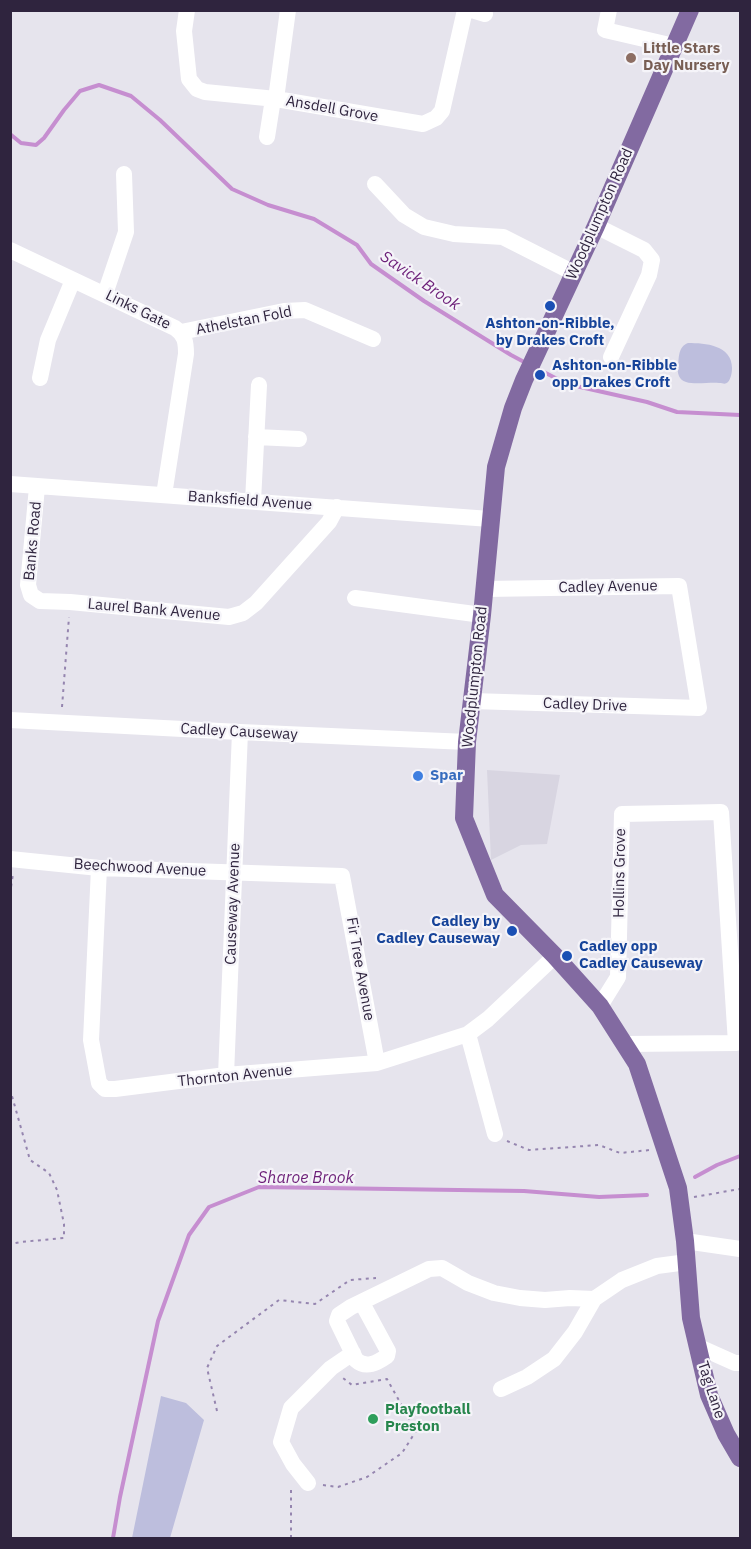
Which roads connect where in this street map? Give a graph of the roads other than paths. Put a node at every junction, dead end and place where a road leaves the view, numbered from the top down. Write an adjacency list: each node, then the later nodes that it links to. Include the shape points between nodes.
1 (187, 10): 7 (street, Ansdell Grove, via 184,31 193,85 205,92)
2 (288, 10): 7 (street)
3 (465, 10): 7 (street, Ansdell Grove, via 442,111 428,122)
4 (609, 10): 6 (street, via 606,30)
5 (690, 10): 6 (main road, Woodplumpton Road)
6 (674, 46): 11 (main road, Woodplumpton Road)
7 (274, 99): 8 (street)
8 (267, 137)
9 (124, 174): 15 (street, via 126,232)
10 (375, 184): 13 (street, via 404,215 424,227 454,234 503,237)
11 (596, 226): 13 (main road, Woodplumpton Road); 18 (street, via 644,250 652,260 649,275)
12 (10, 249): 14 (street, Links Gate)
13 (574, 273): 28 (main road, Woodplumpton Road, via 513,408 496,467)
14 (73, 279): 15 (street, Links Gate); 19 (street, via 48,340)
15 (105, 294): 16 (street, Links Gate)
16 (181, 332): 17 (street, Athelstan Fold, via 305,310); 25 (street, Links Gate, via 186,354)
17 (373, 339)
18 (611, 357)
19 (40, 378)
20 (259, 385): 21 (street)
21 (256, 437): 22 (street); 26 (street)
22 (299, 439)
23 (10, 484): 24 (street, Banksfield Avenue)
24 (37, 487): 25 (street, Banksfield Avenue); 30 (street, Banks Road, via 28,585)
25 (164, 495): 26 (street, Banksfield Avenue)
26 (253, 501): 27 (street, Banksfield Avenue)
27 (337, 507): 28 (street, Banksfield Avenue); 30 (street, Laurel Bank Avenue, via 329,522 243,613 229,617 40,601)
28 (490, 519): 29 (main road, Woodplumpton Road)
29 (485, 589): 32 (main road, Woodplumpton Road); 34 (street, Cadley Avenue, via 679,586)
30 (31, 595)
31 (355, 598): 32 (street)
32 (482, 615): 33 (main road, Woodplumpton Road)
33 (472, 701): 34 (street, Cadley Drive); 37 (main road, Woodplumpton Road)
34 (699, 708)
35 (10, 720): 36 (street, Cadley Causeway)
36 (240, 732): 37 (street, Cadley Causeway); 40 (street, Causeway Avenue)
37 (467, 742): 42 (main road, Woodplumpton Road, via 464,818 495,895)
38 (13, 860): 39 (street, Beechwood Avenue)
39 (99, 868): 40 (street, Beechwood Avenue); 49 (street, Thornton Avenue, via 91,1040 99,1083 105,1089 115,1089)
40 (234, 872): 41 (street, Beechwood Avenue); 49 (street, Causeway Avenue)
41 (342, 876): 48 (street, Fir Tree Avenue)
42 (555, 956): 44 (main road, Woodplumpton Road); 45 (street, Thornton Avenue)
43 (736, 986): 44 (street, Hollins Grove, via 721,812 622,814 618,977); 47 (street, Hollins Grove)
44 (600, 1006): 46 (main road, Woodplumpton Road)
45 (468, 1034): 48 (street, Thornton Avenue); 50 (street)
46 (624, 1044): 47 (street, Hollins Grove); 51 (main road, Woodplumpton Road, via 637,1064 678,1188)
47 (738, 1046)
48 (377, 1063): 49 (street, Thornton Avenue)
49 (226, 1075)
50 (495, 1134)
51 (685, 1241): 52 (street); 53 (main road, Woodplumpton Road)
52 (741, 1249)
53 (687, 1262): 54 (street, via 657,1266 622,1280); 56 (main road, Woodplumpton Road)
54 (594, 1299): 55 (street, via 545,1300 494,1293 442,1268 429,1269); 60 (street, via 554,1359)
55 (362, 1303): 58 (street, via 339,1315 337,1321); 58 (street, via 388,1351 387,1356 369,1365 362,1365)
56 (692, 1318): 57 (main road, Tag Lane)
57 (697, 1346): 59 (street); 61 (main road, Tag Lane, via 709,1395)
58 (353, 1353): 62 (street, via 331,1368 291,1408 280,1442)
59 (741, 1363)
60 (501, 1389)
61 (741, 1458)
62 (308, 1484)

